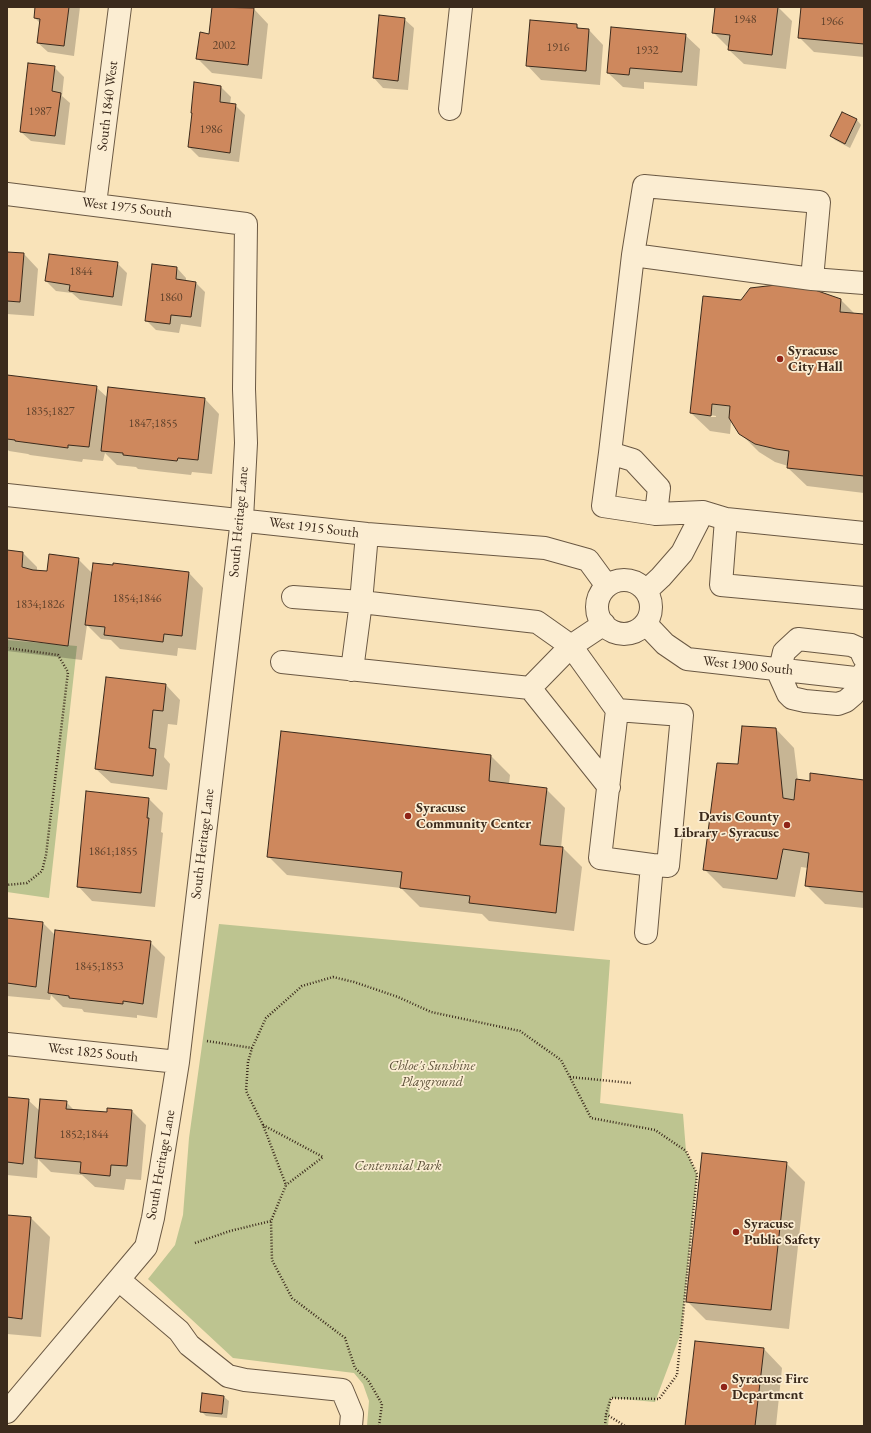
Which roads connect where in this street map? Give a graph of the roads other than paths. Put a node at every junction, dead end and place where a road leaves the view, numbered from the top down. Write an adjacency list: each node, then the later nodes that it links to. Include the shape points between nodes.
1 (120, 7): 5 (street, South 1840 West)
2 (461, 7): 3 (street)
3 (450, 109)
4 (7, 194): 5 (street, West 1975 South)
5 (96, 204): 6 (street, West 1975 South)
6 (246, 224): 14 (street, South Heritage Lane, via 246,443)
7 (633, 255): 8 (street); 8 (street, via 644,186 819,202); 10 (street)
8 (812, 279): 9 (street)
9 (864, 283)
10 (610, 453): 13 (street, via 634,460 659,488); 13 (street, via 603,506)
11 (7, 495): 14 (street, West 1915 South)
12 (703, 512): 13 (street); 15 (street); 19 (street, via 682,553)
13 (656, 514)
14 (242, 519): 17 (street, West 1915 South); 36 (street, South Heritage Lane)
15 (726, 519): 16 (street); 21 (street, via 721,585)
16 (864, 533)
17 (367, 534): 18 (street, West 1915 South, via 551,550 588,560); 22 (street)
18 (607, 586): 19 (street, via 628,580); 23 (street, via 601,593 597,611)
19 (646, 591): 24 (street, via 652,607)
20 (293, 597): 22 (street)
21 (864, 598)
22 (361, 602): 25 (street, via 537,622); 27 (street)
23 (604, 624): 24 (street, via 613,632 622,634 639,630); 25 (street)
24 (646, 624): 28 (street, West 1900 South, via 665,644 687,659)
25 (571, 646): 30 (street); 31 (street)
26 (282, 662): 27 (street)
27 (352, 670): 30 (street)
28 (780, 670): 29 (street, West 1900 South); 29 (street, via 784,652 798,639 851,645 860,649)
29 (864, 672)
30 (530, 688): 32 (street)
31 (617, 710): 32 (street); 33 (street, via 682,715 668,866)
32 (610, 787): 33 (street, via 600,858)
33 (652, 865): 34 (street)
34 (646, 933)
35 (7, 1044): 36 (street, West 1825 South)
36 (178, 1062): 37 (street, South Heritage Lane, via 146,1247)
37 (119, 1280): 38 (street, South Heritage Lane); 39 (street, via 179,1331 189,1345 228,1376 342,1390 352,1414)
38 (7, 1412)
39 (351, 1426)

